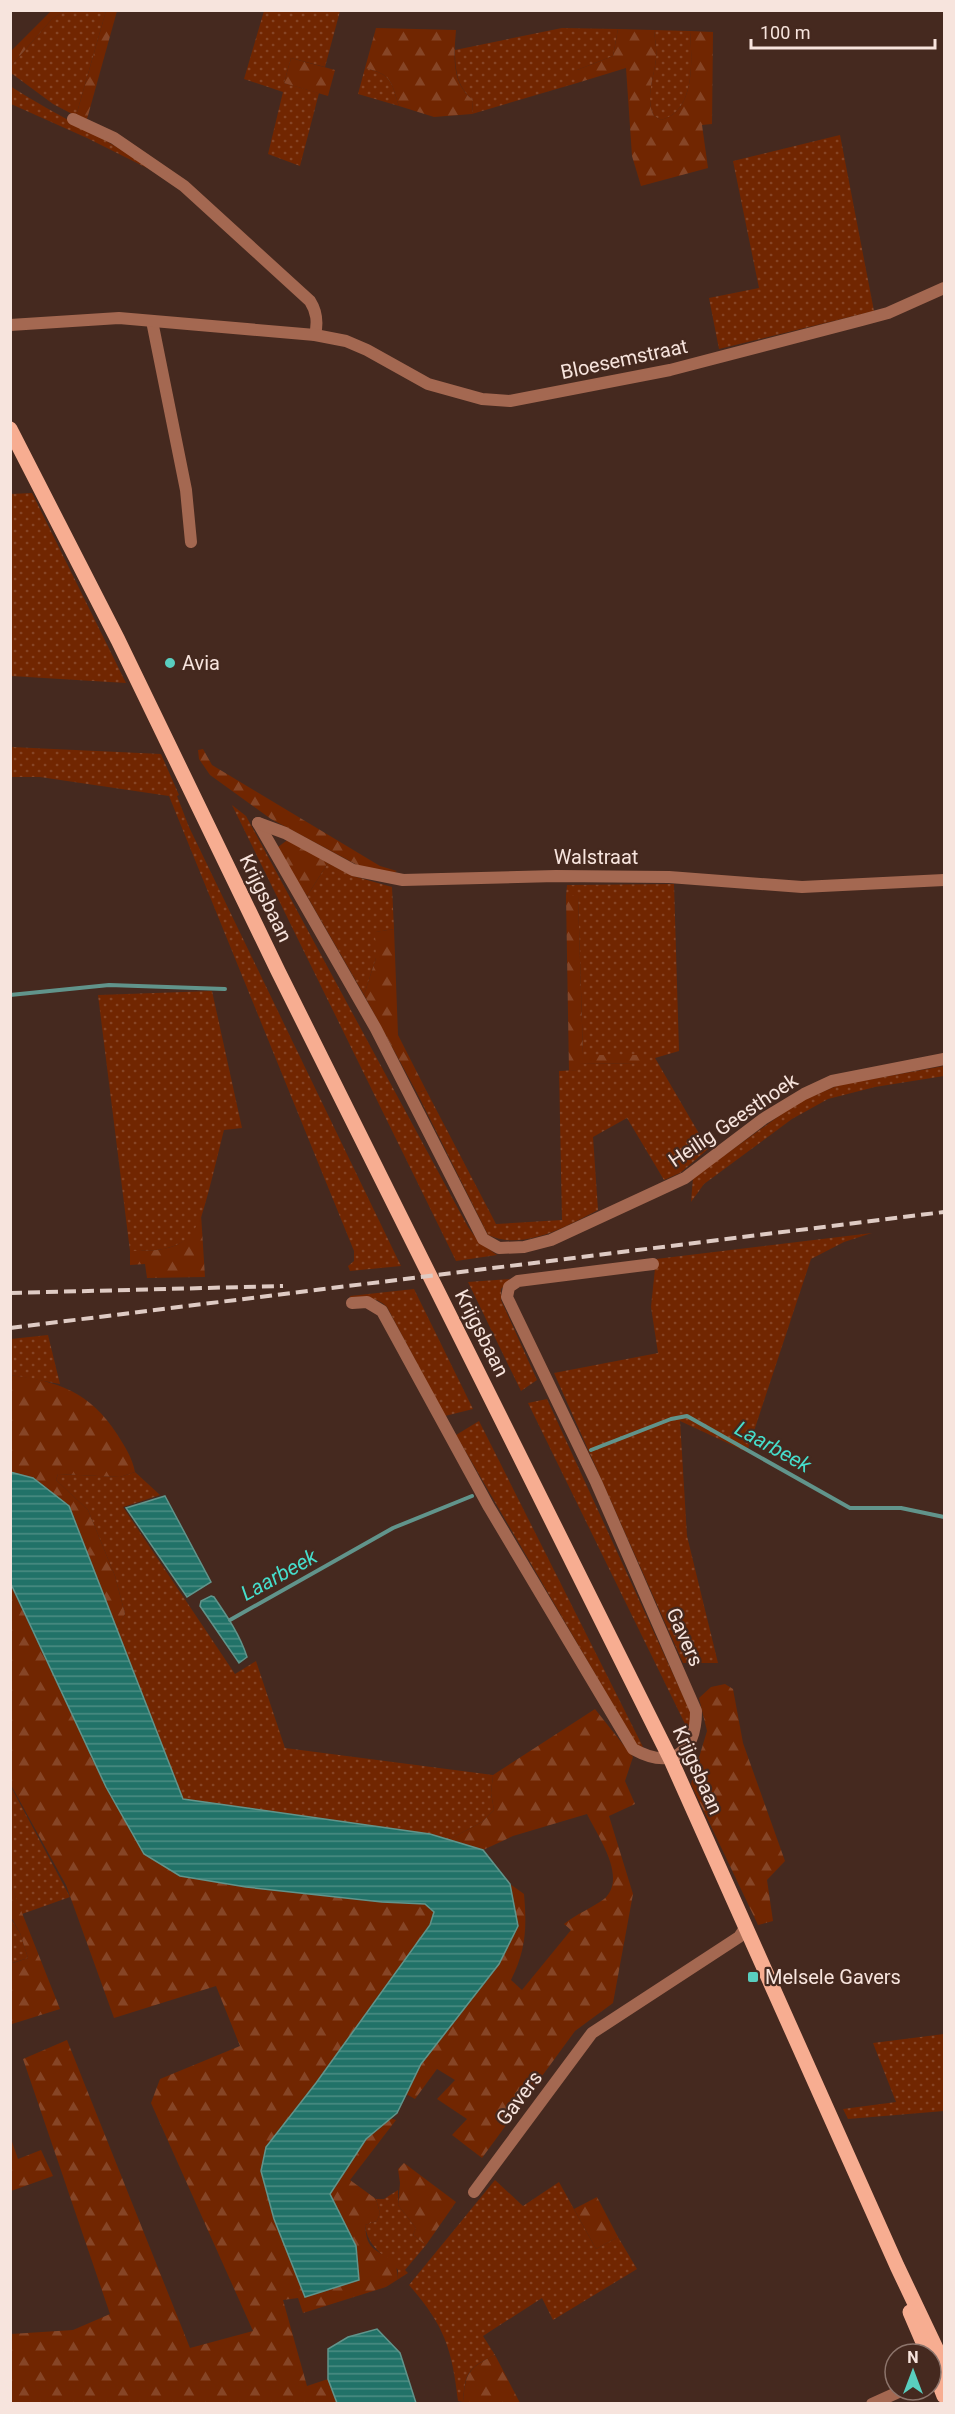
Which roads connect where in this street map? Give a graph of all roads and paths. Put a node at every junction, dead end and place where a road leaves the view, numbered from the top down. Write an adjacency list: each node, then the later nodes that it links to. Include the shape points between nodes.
1 (73, 119): 5 (street, via 114,138 184,186 310,300 317,323)
2 (945, 288): 5 (street, Bloesemstraat, via 888,313 670,370 510,401 482,399 428,384 367,350)
3 (152, 321): 4 (street, Bloesemstraat, via 98,318); 5 (street, Bloesemstraat); 7 (street, via 186,490)
4 (10, 325)
5 (315, 335)
6 (10, 429): 13 (main road, Krijgsbaan)
7 (191, 542)
8 (945, 880): 10 (street, Walstraat, via 802,887 669,878 556,876 403,880 353,870 285,833 258,823 376,1029)
9 (945, 1059): 10 (street, Heilig Geesthoek, via 832,1081 813,1089 763,1119 685,1178 551,1240 499,1248)
10 (483, 1239)
11 (653, 1264): 13 (street, Gavers, via 518,1281 509,1287 507,1297 596,1482 696,1711 696,1729 691,1740)
12 (352, 1303): 13 (street, via 368,1302 382,1311 489,1508 633,1749)
13 (671, 1760): 14 (main road, Krijgsbaan)
14 (745, 1928): 15 (street, Gavers, via 739,1937 592,2033); 16 (main road, Krijgsbaan)
15 (474, 2192)
16 (897, 2266): 17 (main road, Krijgsbaan); 18 (main road, Krijgsbaan)
17 (923, 2342)
18 (927, 2342)

